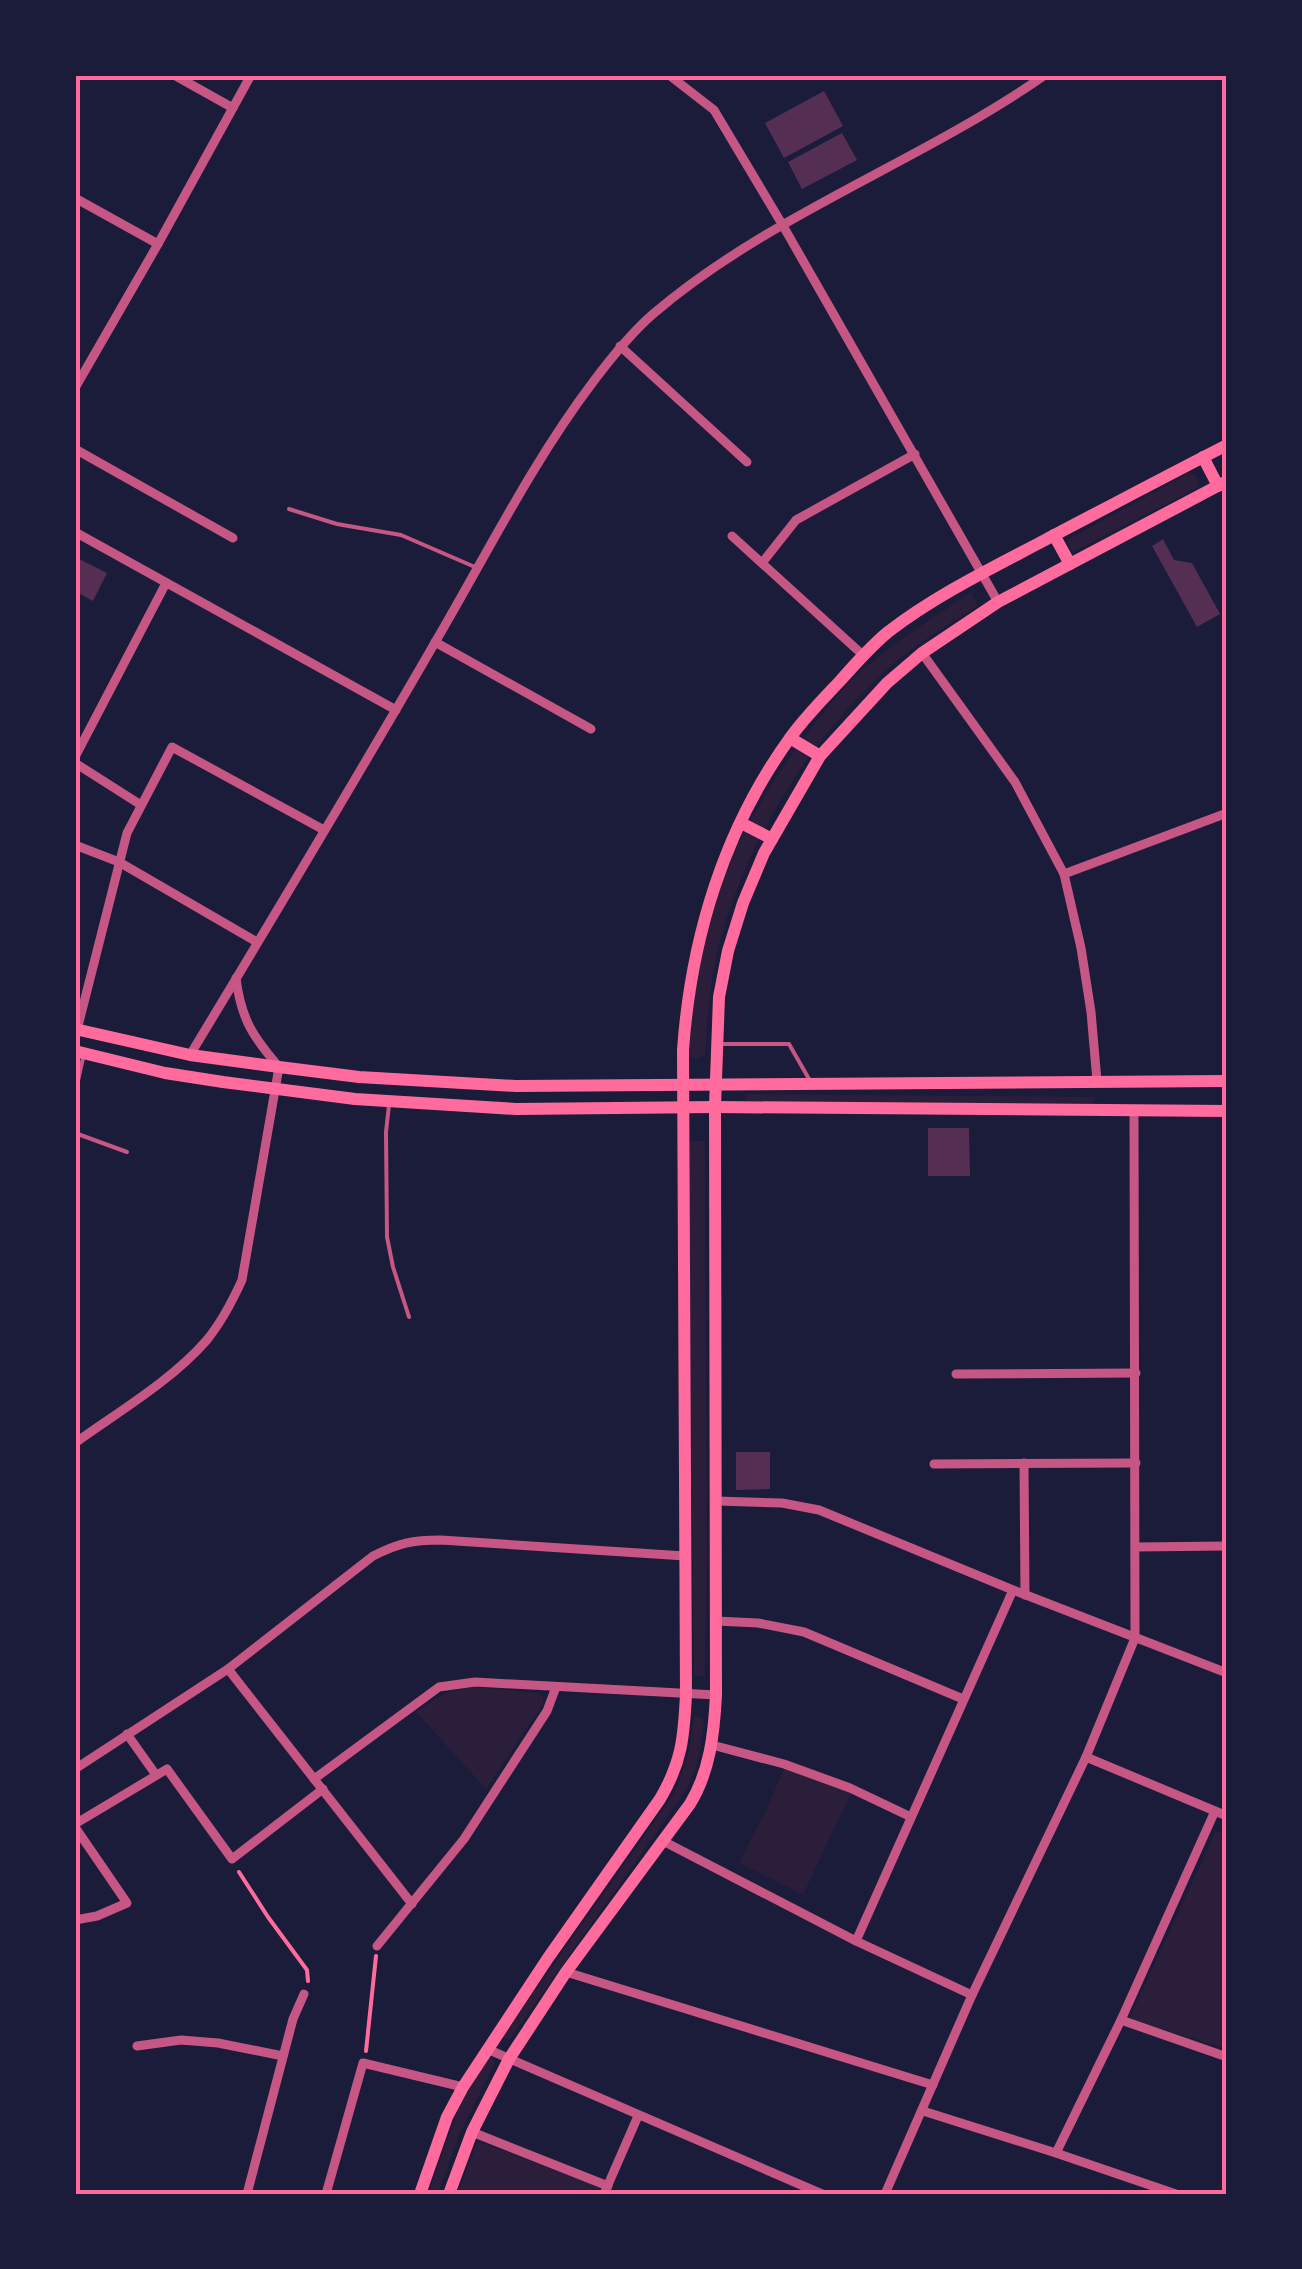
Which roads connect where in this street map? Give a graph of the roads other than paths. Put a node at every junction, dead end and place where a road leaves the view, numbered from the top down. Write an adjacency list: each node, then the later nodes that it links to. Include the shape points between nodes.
1 (174, 75): 5 (street)
2 (251, 75): 5 (street)
3 (669, 75): 7 (street, via 714,110)
4 (1045, 75): 7 (street)
5 (232, 108): 8 (street)
6 (75, 198): 8 (street)
7 (782, 224): 9 (street, via 684,290); 13 (street)
8 (158, 244): 10 (street)
9 (620, 346): 15 (street); 24 (street, via 574,407)
10 (75, 388)
11 (1227, 445): 14 (main road)
12 (75, 450): 21 (street)
13 (914, 454): 22 (street, via 796,520); 25 (street)
14 (1203, 457): 16 (main road); 20 (main road)
15 (747, 462)
16 (1222, 483): 23 (main road)
17 (290, 508): 24 (lane, via 401,535)
18 (75, 532): 26 (street)
19 (732, 536): 22 (street)
20 (1054, 536): 23 (main road); 25 (main road)
21 (232, 538)
22 (762, 563): 30 (street)
23 (1070, 564): 27 (main road)
24 (478, 568): 28 (street)
25 (983, 573): 27 (street); 30 (main road, via 928,604)
26 (166, 583): 31 (street); 35 (street)
27 (998, 602): 29 (main road)
28 (435, 642): 31 (street); 32 (street)
29 (922, 653): 34 (main road); 43 (street, via 1016,782)
30 (864, 656): 33 (main road)
31 (396, 710): 39 (street)
32 (591, 729)
33 (790, 738): 34 (main road); 38 (main road)
34 (820, 756): 40 (main road)
35 (75, 760): 36 (street)
36 (141, 805): 39 (street, via 172,747); 42 (street)
37 (1227, 813): 43 (street)
38 (740, 822): 40 (main road); 55 (main road, via 696,955 686,1004)
39 (324, 830): 44 (street)
40 (772, 839): 47 (main road, via 728,950)
41 (75, 845): 42 (street)
42 (119, 862): 44 (street); 46 (street)
43 (1064, 874): 51 (street, via 1081,948)
44 (257, 942): 45 (street)
45 (236, 978): 49 (street); 50 (street, via 254,1038)
46 (76, 1030): 49 (main road)
47 (717, 1044): 53 (lane, via 789,1044); 54 (main road)
48 (80, 1052): 56 (main road); 60 (lane)
49 (190, 1055): 50 (main road)
50 (279, 1068): 55 (main road, via 497,1086); 56 (street)
51 (1097, 1081): 52 (main road); 53 (main road)
52 (1227, 1081)
53 (811, 1083): 54 (main road)
54 (716, 1084): 55 (main road); 59 (main road)
55 (683, 1085): 58 (main road)
56 (277, 1089): 57 (main road); 68 (street, via 242,1280 227,1312 178,1368)
57 (389, 1101): 58 (main road, via 516,1109); 65 (lane, via 387,1237)
58 (684, 1107): 59 (main road); 75 (main road)
59 (715, 1107): 61 (main road); 72 (main road)
60 (75, 1109)
61 (1134, 1110): 62 (main road); 66 (street)
62 (1227, 1111)
63 (75, 1133): 64 (lane)
64 (127, 1152)
65 (409, 1318)
66 (1136, 1372): 67 (street); 69 (street)
67 (956, 1374)
68 (75, 1443)
69 (1136, 1463): 71 (street); 74 (street)
70 (934, 1464): 71 (street)
71 (1024, 1464): 77 (street)
72 (717, 1501): 76 (street, via 819,1510); 78 (main road)
73 (1227, 1546): 74 (street)
74 (1136, 1547): 79 (street)
75 (685, 1556): 80 (street, via 410,1540 373,1556); 83 (main road)
76 (1013, 1590): 77 (street); 85 (street)
77 (1025, 1595): 79 (street)
78 (716, 1621): 84 (main road); 85 (street, via 804,1632)
79 (1135, 1638): 81 (street); 88 (street)
80 (228, 1669): 86 (street); 91 (street)
81 (1227, 1673)
82 (556, 1688): 83 (street); 91 (street, via 475,1682 439,1687); 98 (street, via 464,1838)
83 (686, 1694): 84 (street); 107 (main road, via 673,1777)
84 (716, 1696): 87 (main road)
85 (963, 1698): 95 (street)
86 (128, 1734): 89 (street); 90 (street)
87 (712, 1744): 95 (street, via 850,1788); 97 (main road, via 700,1787)
88 (1086, 1756): 93 (street); 104 (street)
89 (75, 1769)
90 (156, 1775): 92 (street, via 167,1770 232,1859); 96 (street)
91 (314, 1779): 92 (street)
92 (323, 1789): 98 (street)
93 (1215, 1811): 94 (street); 105 (street)
94 (1227, 1816)
95 (911, 1817): 100 (street)
96 (75, 1826): 99 (street, via 127,1903)
97 (662, 1841): 100 (street); 102 (main road)
98 (412, 1904): 101 (street)
99 (75, 1920)
100 (856, 1940): 104 (street)
101 (377, 1946)
102 (566, 1972): 110 (main road); 111 (street)
103 (304, 1994): 108 (street)
104 (972, 1995): 111 (street)
105 (1121, 2020): 109 (street); 116 (street)
106 (136, 2046): 108 (street, via 181,2040)
107 (488, 2049): 110 (street); 112 (main road)
108 (283, 2056): 118 (street)
109 (1227, 2057)
110 (510, 2059): 114 (street); 115 (main road)
111 (933, 2084): 113 (street)
112 (463, 2088): 119 (street, via 363,2063); 120 (main road)
113 (922, 2111): 116 (street); 123 (street)
114 (638, 2116): 117 (street); 122 (street)
115 (472, 2132): 117 (street); 121 (main road)
116 (1056, 2153): 124 (street)
117 (606, 2190)
118 (247, 2194)
119 (326, 2194)
120 (420, 2194)
121 (449, 2194)
122 (822, 2194)
123 (886, 2194)
124 (1176, 2194)

